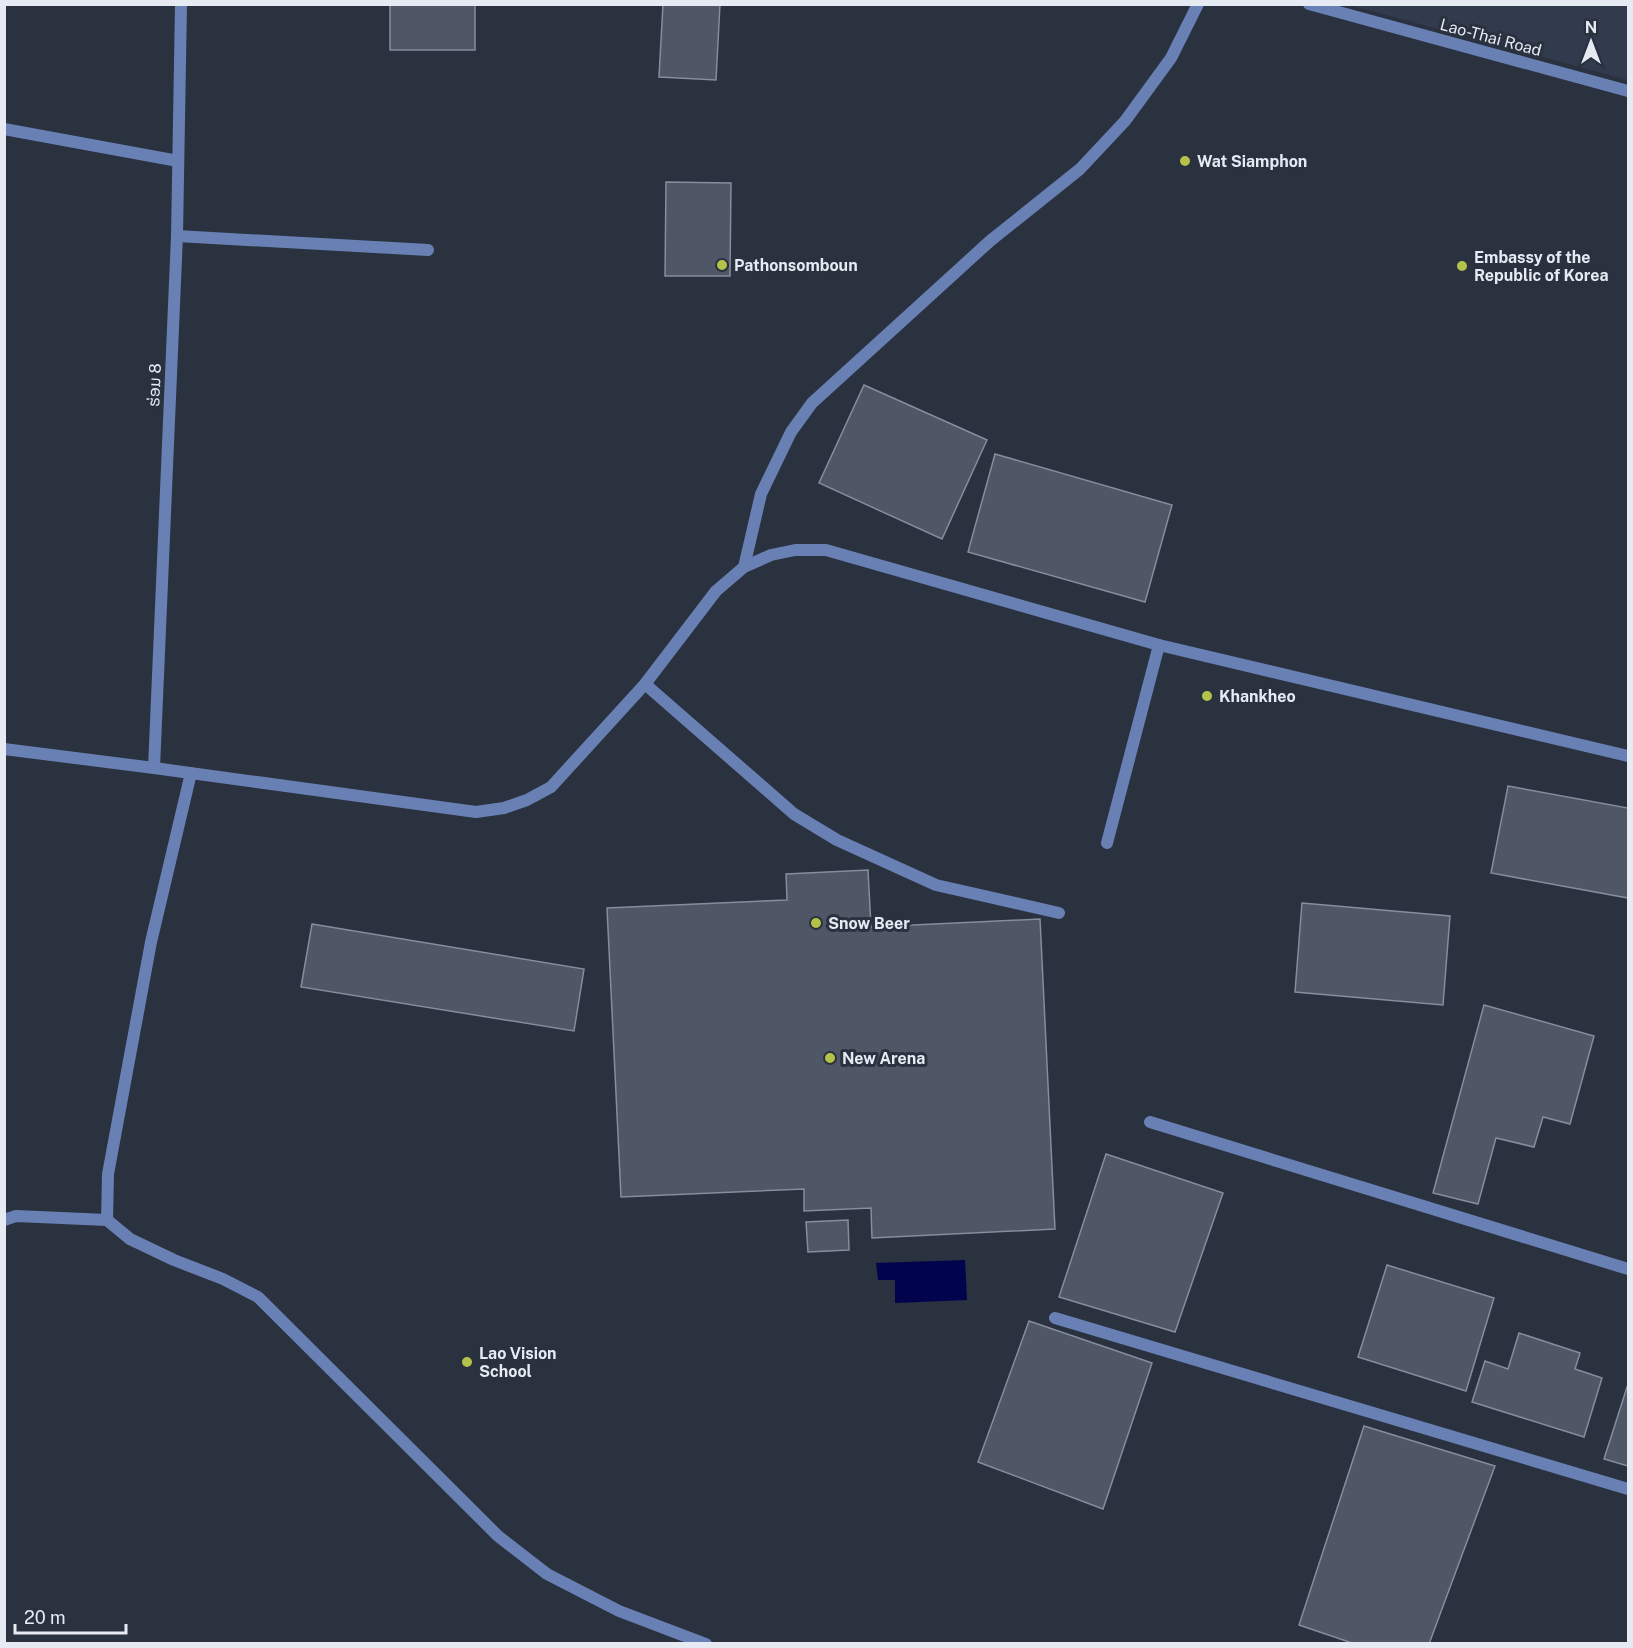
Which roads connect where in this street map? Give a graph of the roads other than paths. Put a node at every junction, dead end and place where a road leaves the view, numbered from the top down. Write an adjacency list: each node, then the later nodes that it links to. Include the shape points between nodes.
1 (182, 4): 6 (street, ຮ່ອມ 8)
2 (1198, 4): 9 (street, via 1171,58 1125,121 1080,169 990,241 812,404 791,432 761,494)
3 (1310, 4): 4 (street, Lao-Thai Road)
4 (1629, 91)
5 (4, 129): 6 (street)
6 (178, 161): 7 (street, ຮ່ອມ 8)
7 (177, 236): 8 (street); 14 (street, ຮ່ອມ 8)
8 (428, 250)
9 (744, 567): 10 (street, via 795,550 826,550); 11 (street, via 717,591)
10 (1159, 645): 13 (street); 16 (street)
11 (645, 684): 15 (street, via 551,787 504,808 476,812); 17 (street, via 794,814 837,840 936,885)
12 (4, 750): 14 (street)
13 (1629, 756)
14 (154, 768): 15 (street)
15 (191, 773): 20 (street, via 151,942 108,1174)
16 (1107, 843)
17 (1059, 913)
18 (1150, 1122): 21 (street)
19 (4, 1220): 20 (street, via 16,1216)
20 (107, 1220): 24 (street, via 130,1239 258,1297 498,1536 547,1574 620,1611)
21 (1629, 1269)
22 (1055, 1318): 23 (street)
23 (1629, 1489)
24 (706, 1644)

